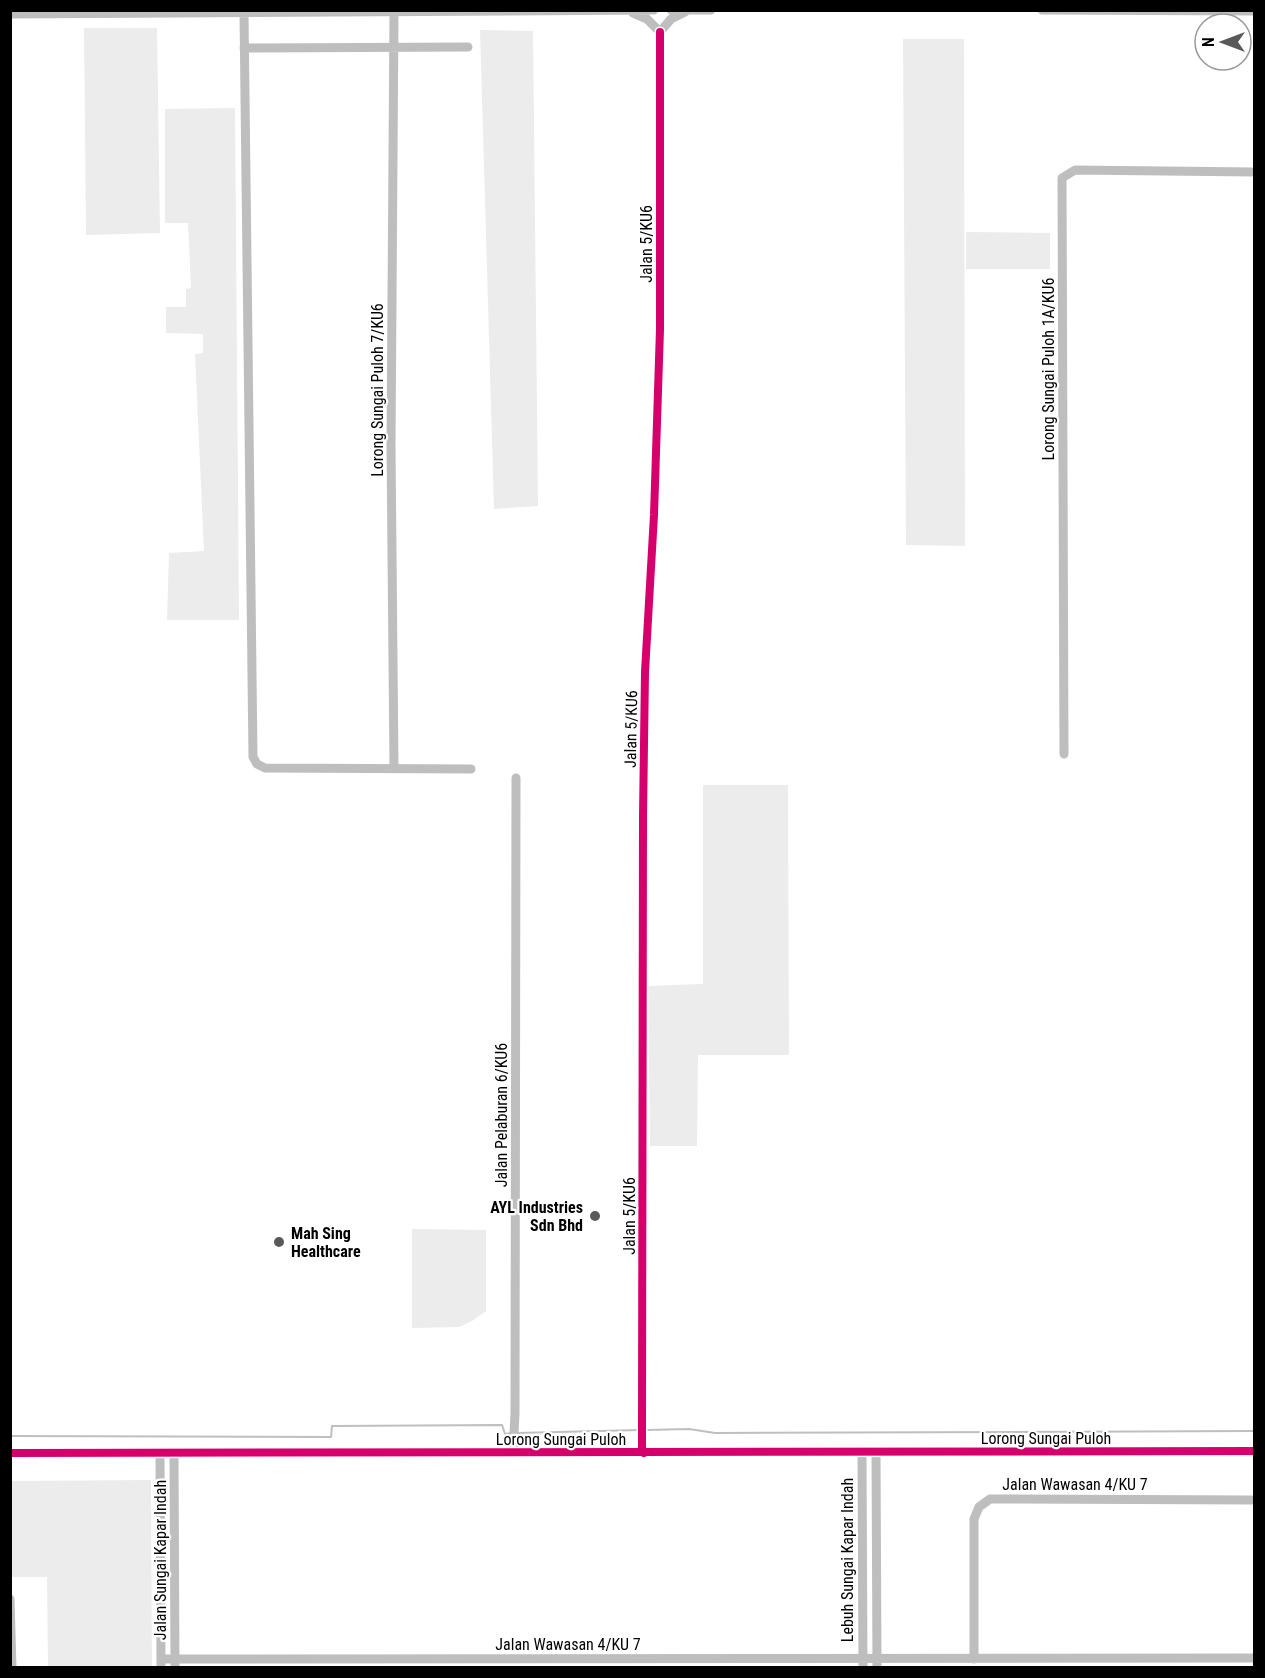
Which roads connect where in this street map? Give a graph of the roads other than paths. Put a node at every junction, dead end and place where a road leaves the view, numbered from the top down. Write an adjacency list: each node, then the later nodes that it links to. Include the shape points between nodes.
1 (654, 10): 7 (street)
2 (671, 10): 8 (street)
3 (711, 10): 8 (street)
4 (1042, 10): 9 (street)
5 (521, 11): 6 (street); 10 (street)
6 (535, 11): 7 (street)
7 (625, 11): 13 (street, via 647,19)
8 (688, 11): 13 (street, via 671,19)
9 (1254, 11)
10 (394, 12): 11 (street); 14 (street, Lorong Sungai Puloh 7/KU6)
11 (244, 13): 12 (street); 16 (street)
12 (10, 14)
13 (660, 32): 22 (street, Jalan 5/KU6, via 660,329 645,672 643,827)
14 (394, 47): 15 (street); 16 (street); 19 (street, Lorong Sungai Puloh 7/KU6)
15 (468, 47)
16 (244, 48): 19 (street, via 254,757 265,768)
17 (1254, 172): 18 (street, Lorong Sungai Puloh 1A/KU6, via 1075,170 1062,178)
18 (1064, 754)
19 (394, 768): 20 (street)
20 (471, 769)
21 (516, 778): 29 (street, Jalan Pelaburan 6/KU6)
22 (643, 1450): 24 (street, Lorong Sungai Puloh); 29 (street, Lorong Sungai Puloh)
23 (1254, 1451): 25 (street, Lorong Sungai Puloh)
24 (862, 1452): 25 (street, Lorong Sungai Puloh); 36 (street, Lebuh Sungai Kapar Indah)
25 (876, 1452): 37 (street, Lebuh Sungai Kapar Indah)
26 (10, 1453): 27 (street, Lorong Sungai Puloh)
27 (160, 1453): 28 (street, Lorong Sungai Puloh); 34 (street, Jalan Sungai Kapar Indah)
28 (174, 1453): 29 (street, Lorong Sungai Puloh); 35 (street, Jalan Sungai Kapar Indah)
29 (513, 1453)
30 (1254, 1500): 33 (street, Jalan Wawasan 4/KU 7, via 990,1499 979,1507 975,1519)
31 (10, 1599): 39 (street)
32 (1254, 1658): 38 (street, Jalan Wawasan 4/KU 7)
33 (975, 1659): 37 (street, Jalan Wawasan 4/KU 7); 38 (street, Jalan Wawasan 4/KU 7)
34 (161, 1663): 35 (street, Jalan Wawasan 4/KU 7)
35 (175, 1663): 36 (street, Jalan Wawasan 4/KU 7, via 752,1658)
36 (863, 1663): 37 (street, Jalan Wawasan 4/KU 7)
37 (877, 1663)
38 (1225, 1663)
39 (12, 1668)

